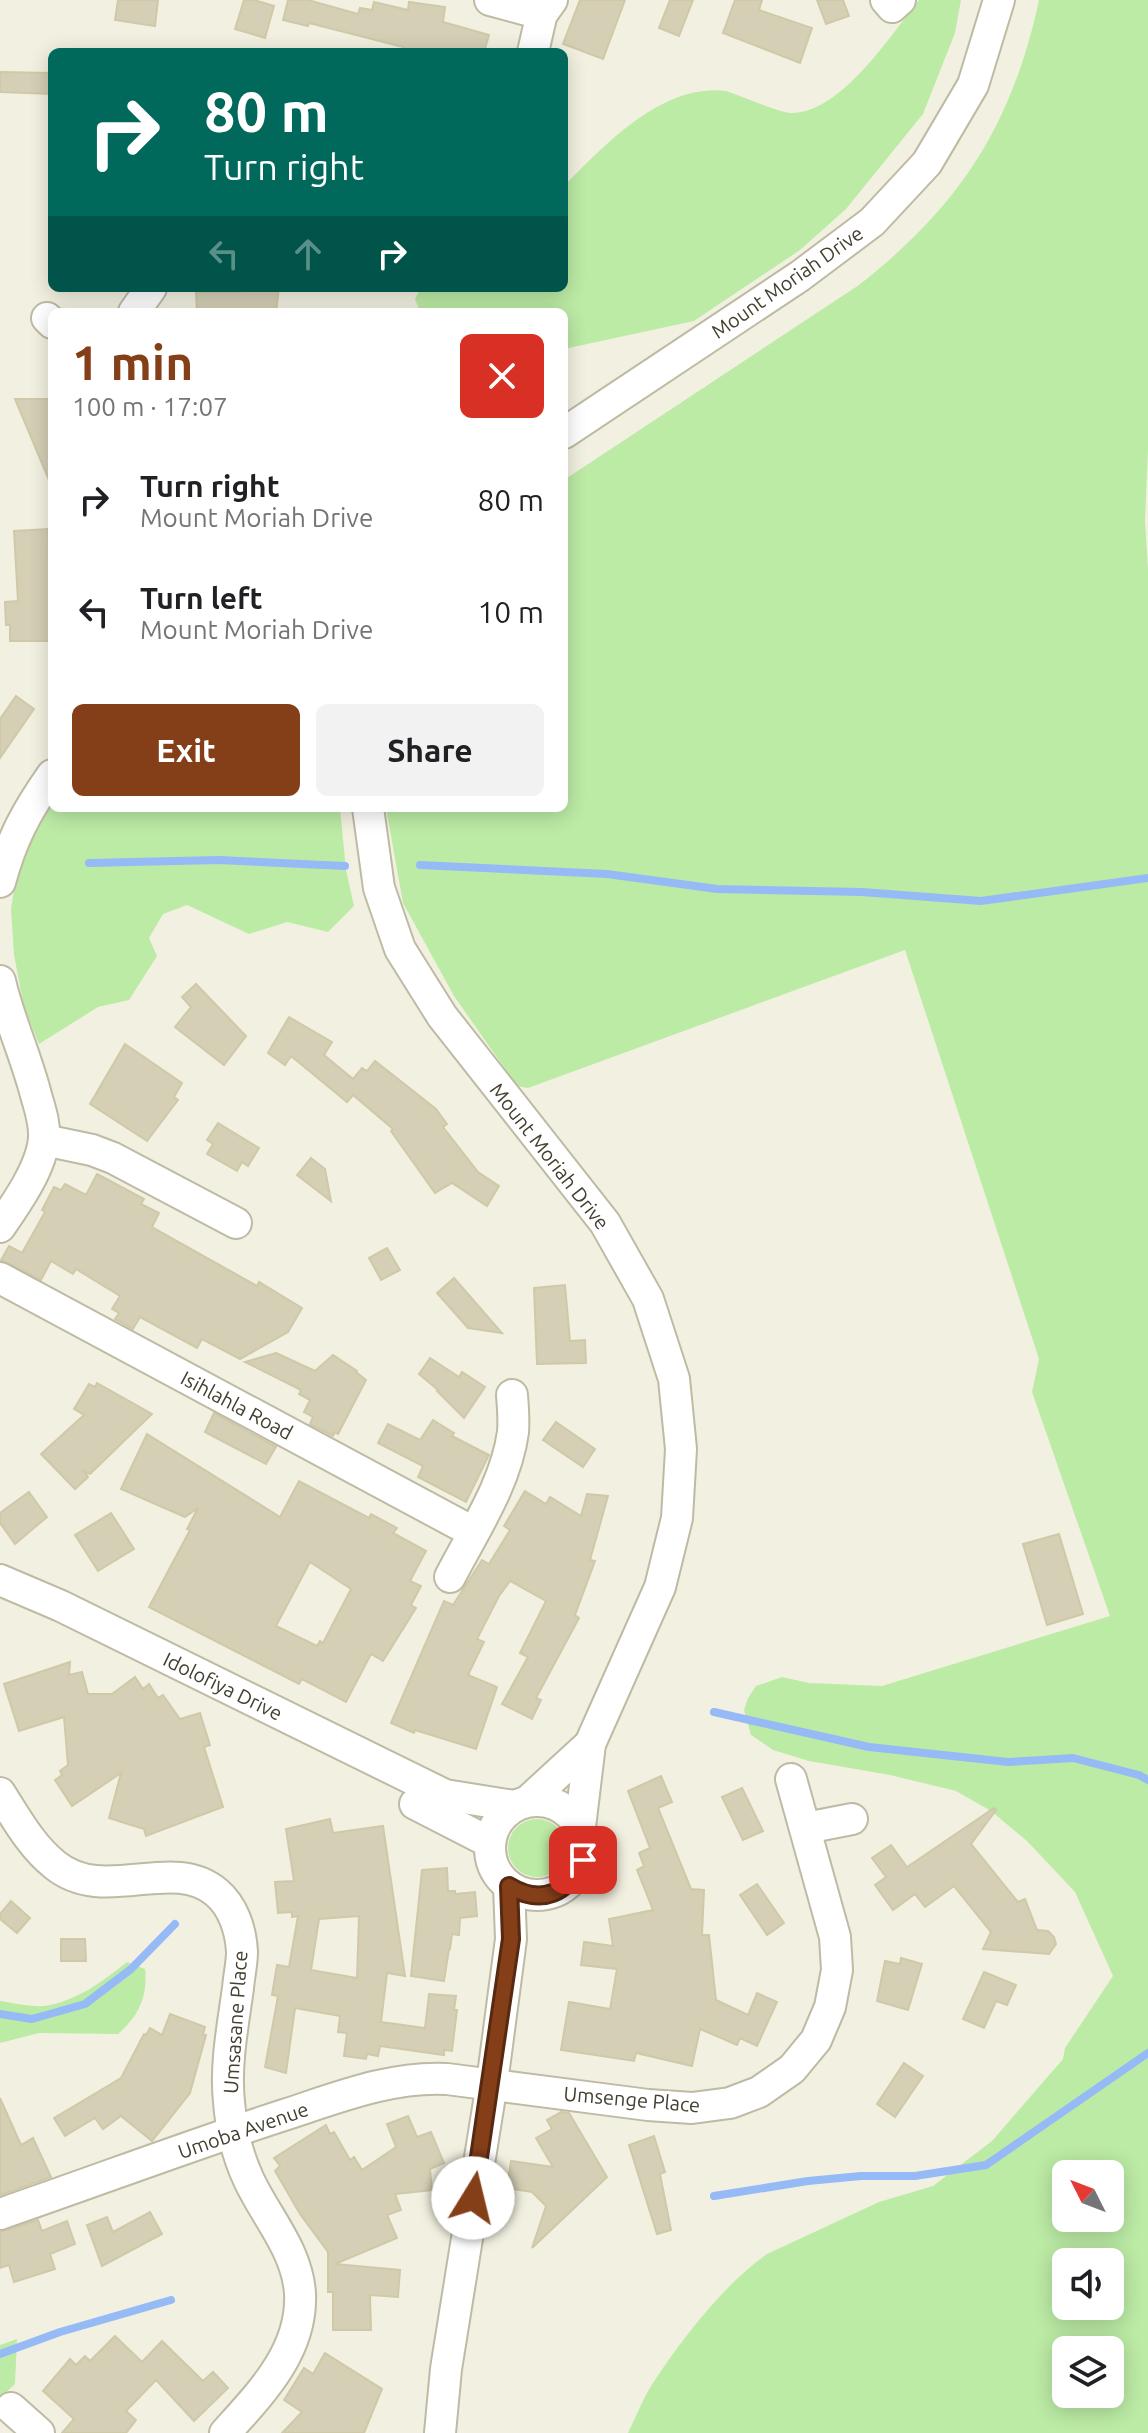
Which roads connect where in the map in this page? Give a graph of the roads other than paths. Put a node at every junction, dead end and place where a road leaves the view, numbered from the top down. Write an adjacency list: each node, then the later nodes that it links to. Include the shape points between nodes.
1 (490, 0): 5 (street)
2 (886, 0): 3 (street, via 892,7)
3 (900, 0)
4 (999, 0): 7 (street, Mount Moriah Drive, via 973,85 927,163 872,222)
5 (546, 5): 6 (street)
6 (534, 48)
7 (568, 430)
8 (48, 781): 10 (street)
9 (369, 812): 21 (street, Mount Moriah Drive, via 379,888 400,949 442,1016 605,1223 648,1299 674,1379 681,1449 677,1518 660,1587)
10 (6, 837): 11 (street)
11 (0, 882)
12 (0, 981): 13 (street)
13 (44, 1140): 14 (street, via 113,1158); 15 (street, via 19,1199)
14 (236, 1223)
15 (0, 1227)
16 (0, 1278): 18 (street, Isihlahla Road)
17 (512, 1395): 18 (street, via 510,1450)
18 (473, 1532): 19 (street)
19 (450, 1577)
20 (0, 1580): 24 (street, Idolofiya Drive)
21 (590, 1744): 25 (street, Mount Moriah Drive); 27 (street, Mount Moriah Drive)
22 (791, 1779): 28 (street, Umsenge Place)
23 (0, 1793): 32 (street, Umsasane Place, via 34,1844 75,1878 95,1883 182,1878 217,1892 230,1908 242,1953 228,2076)
24 (445, 1795): 25 (street, Idolofiya Drive); 29 (street, via 415,1804)
25 (521, 1804): 27 (street, via 557,1804); 29 (street, Mount Moriah Drive, via 496,1823)
26 (852, 1819): 28 (street)
27 (580, 1827): 30 (street, Mount Moriah Drive, via 585,1843 577,1875 550,1894)
28 (806, 1828): 31 (street, Umsenge Place, via 835,1937 837,1970 816,2040 792,2069 759,2092 692,2108)
29 (489, 1842): 30 (street, via 495,1872)
30 (521, 1891): 31 (street)
31 (492, 2083): 32 (street, Umoba Avenue, via 423,2078 395,2082); 37 (street)
32 (233, 2132): 33 (street, Umoba Avenue); 36 (street, Umsasane Place, via 248,2180 281,2234 300,2293 292,2342 282,2364)
33 (0, 2214)
34 (11, 2408): 35 (street)
35 (39, 2433)
36 (225, 2433)
37 (440, 2433)

